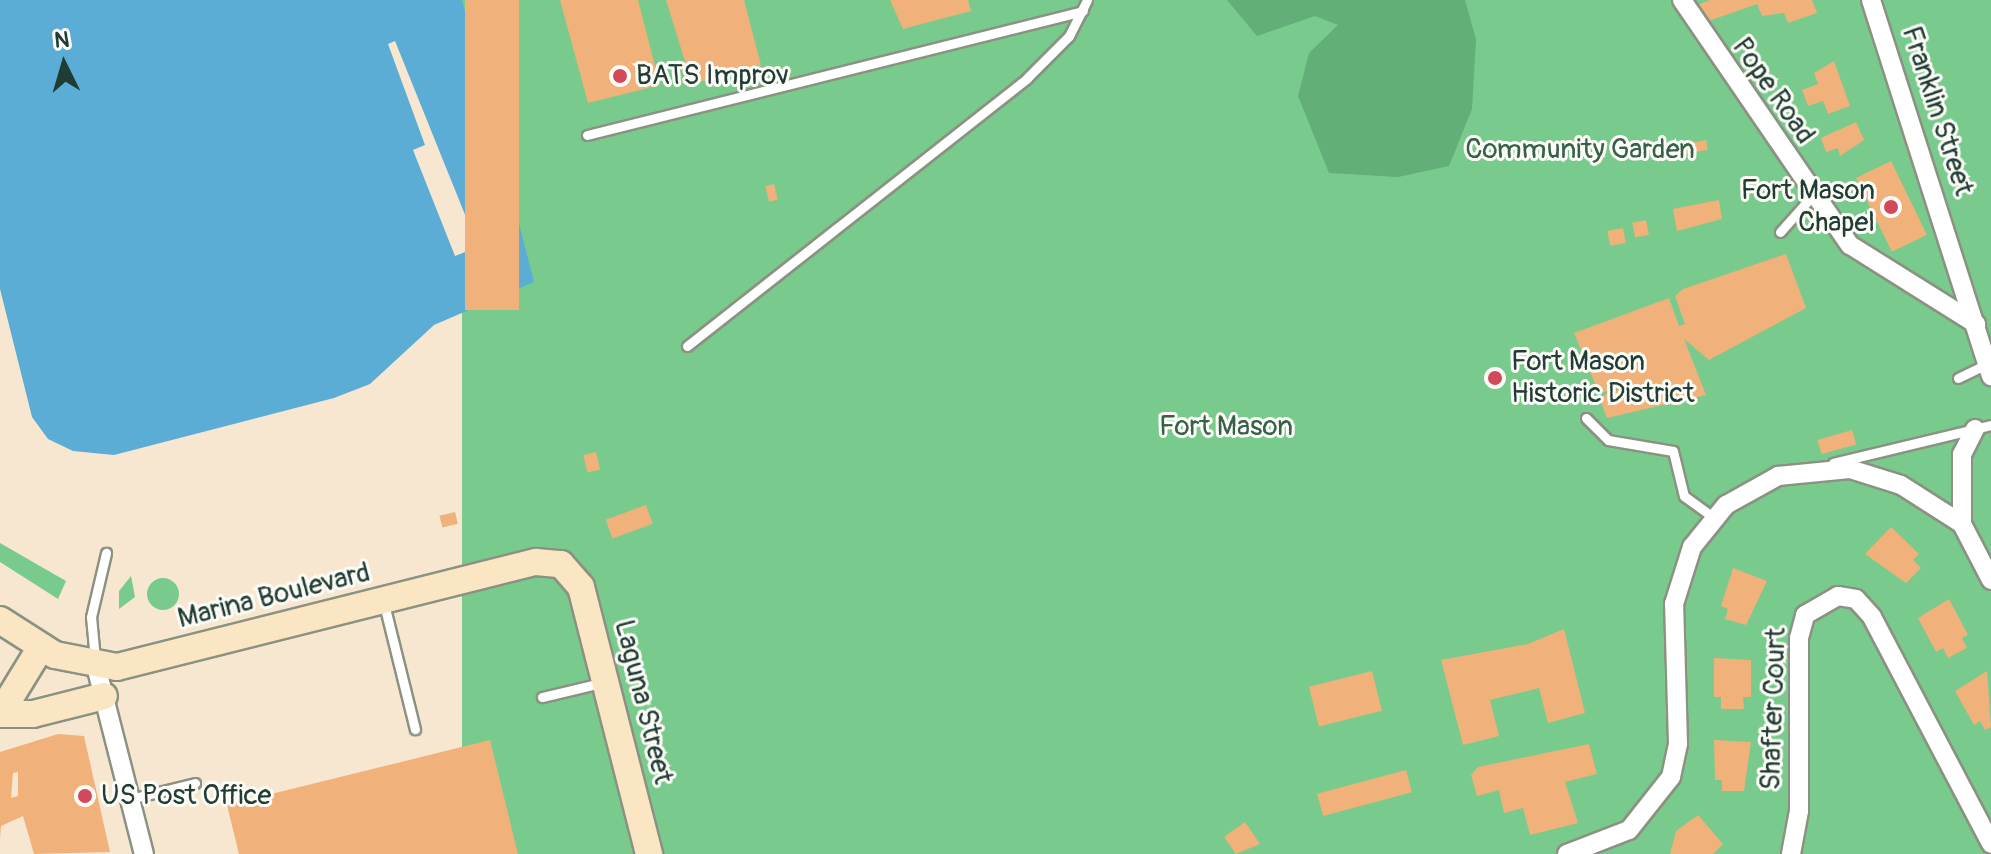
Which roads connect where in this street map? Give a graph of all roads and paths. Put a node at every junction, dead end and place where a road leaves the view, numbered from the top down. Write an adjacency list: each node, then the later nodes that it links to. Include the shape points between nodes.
1 (1087, 0): 4 (lane)
2 (1682, 0): 6 (street, Pope Road)
3 (1871, 0): 8 (street, Franklin Street)
4 (1083, 11): 5 (lane); 9 (lane, via 1027,78)
5 (587, 135)
6 (1813, 195): 7 (lane); 8 (street, Pope Road, via 1850,245)
7 (1780, 232)
8 (1976, 324): 10 (street, Franklin Street)
9 (687, 346)
10 (1990, 368): 11 (lane)
11 (1958, 378)
12 (1586, 418): 15 (lane, via 1608,440 1673,451 1684,496)
13 (1983, 427): 14 (lane); 16 (street, via 1962,454)
14 (1814, 467): 15 (street, via 1756,486); 16 (street, via 1874,474)
15 (1713, 517): 34 (street, via 1692,547 1674,604 1678,744 1671,777 1629,830)
16 (1962, 524): 19 (street)
17 (106, 553): 23 (lane, via 91,617)
18 (570, 569): 20 (main road, Marina Boulevard, via 536,562); 24 (main road, Laguna Street)
19 (1991, 580)
20 (383, 601): 23 (main road, Marina Boulevard, via 136,663); 28 (lane)
21 (0, 620): 22 (main road, Marina Boulevard)
22 (41, 647): 23 (main road, Marina Boulevard); 27 (main road)
23 (96, 666): 25 (street)
24 (605, 681): 26 (lane); 33 (main road, Laguna Street)
25 (104, 696): 27 (main road, via 33,714); 30 (street)
26 (542, 697)
27 (0, 714)
28 (415, 729)
29 (195, 783): 30 (lane)
30 (130, 799): 32 (street)
31 (1991, 844): 35 (street, Shafter Court, via 1872,617 1856,599 1838,596 1805,615 1799,638 1799,811)
32 (144, 854)
33 (649, 854)
34 (1567, 854)
35 (1791, 854)

